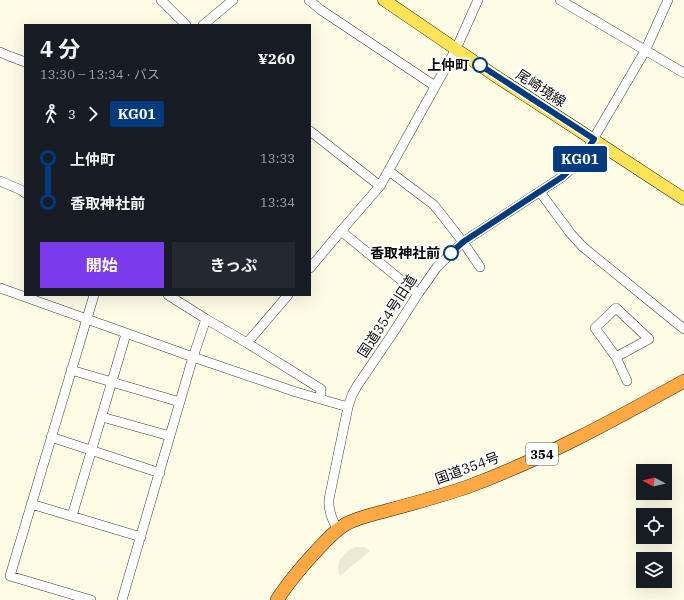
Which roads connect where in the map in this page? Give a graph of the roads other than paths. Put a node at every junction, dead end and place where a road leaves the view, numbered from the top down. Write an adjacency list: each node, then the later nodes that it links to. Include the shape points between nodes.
1 (161, 0): 8 (street)
2 (233, 0): 9 (street)
3 (309, 0): 15 (street)
4 (384, 0): 10 (main road, 尾崎境線)
5 (478, 0): 10 (street)
6 (560, 0): 11 (street)
7 (668, 0): 11 (street, 国道354号旧道)
8 (185, 24)
9 (204, 24)
10 (456, 49): 15 (street); 17 (main road, 尾崎境線)
11 (646, 51): 14 (street); 17 (street, 国道354号旧道)
12 (0, 52): 13 (street)
13 (24, 62)
14 (684, 73)
15 (436, 86): 18 (street)
16 (311, 132): 20 (street)
17 (594, 139): 22 (street, 国道354号旧道, via 571,170); 23 (main road, 尾崎境線)
18 (389, 171): 20 (street); 25 (street, via 434,205)
19 (0, 181): 21 (street)
20 (380, 186): 24 (street)
21 (24, 192)
22 (540, 192): 25 (street, 国道354号旧道); 35 (street, via 582,247)
23 (684, 199)
24 (341, 231): 26 (street); 29 (street)
25 (463, 242): 27 (street); 29 (street, 国道354号旧道, via 437,267)
26 (311, 267)
27 (480, 267)
28 (0, 288): 33 (street)
29 (418, 294): 46 (street, 国道354号旧道, via 357,386)
30 (94, 296): 33 (street)
31 (170, 296): 34 (street)
32 (287, 296): 37 (street)
33 (86, 319): 36 (street); 40 (street)
34 (206, 319): 37 (street); 38 (street)
35 (684, 329)
36 (126, 334): 38 (street); 43 (street)
37 (247, 343): 44 (street, via 321,389)
38 (193, 357): 44 (street); 45 (street)
39 (616, 357): 39 (street, via 595,328 616,308 650,339); 41 (street)
40 (71, 370): 43 (street); 49 (street)
41 (627, 381)
42 (684, 381): 54 (highway, 国道354号 / 354, via 577,439 505,472 471,486 357,519)
43 (112, 382): 45 (street); 47 (street)
44 (320, 399): 46 (street)
45 (180, 402): 48 (street)
46 (348, 408): 54 (street, 国道354号旧道, via 329,499 330,513)
47 (102, 417): 48 (street); 50 (street)
48 (170, 436): 51 (street)
49 (51, 437): 50 (street); 52 (street)
50 (92, 451): 51 (street); 53 (street)
51 (160, 473): 55 (street)
52 (31, 504): 53 (street); 56 (street, via 10,576)
53 (72, 516): 55 (street)
54 (338, 530): 58 (highway, 国道354号 / 354, via 291,579)
55 (141, 537): 57 (street)
56 (92, 600)
57 (122, 600)
58 (278, 600)

